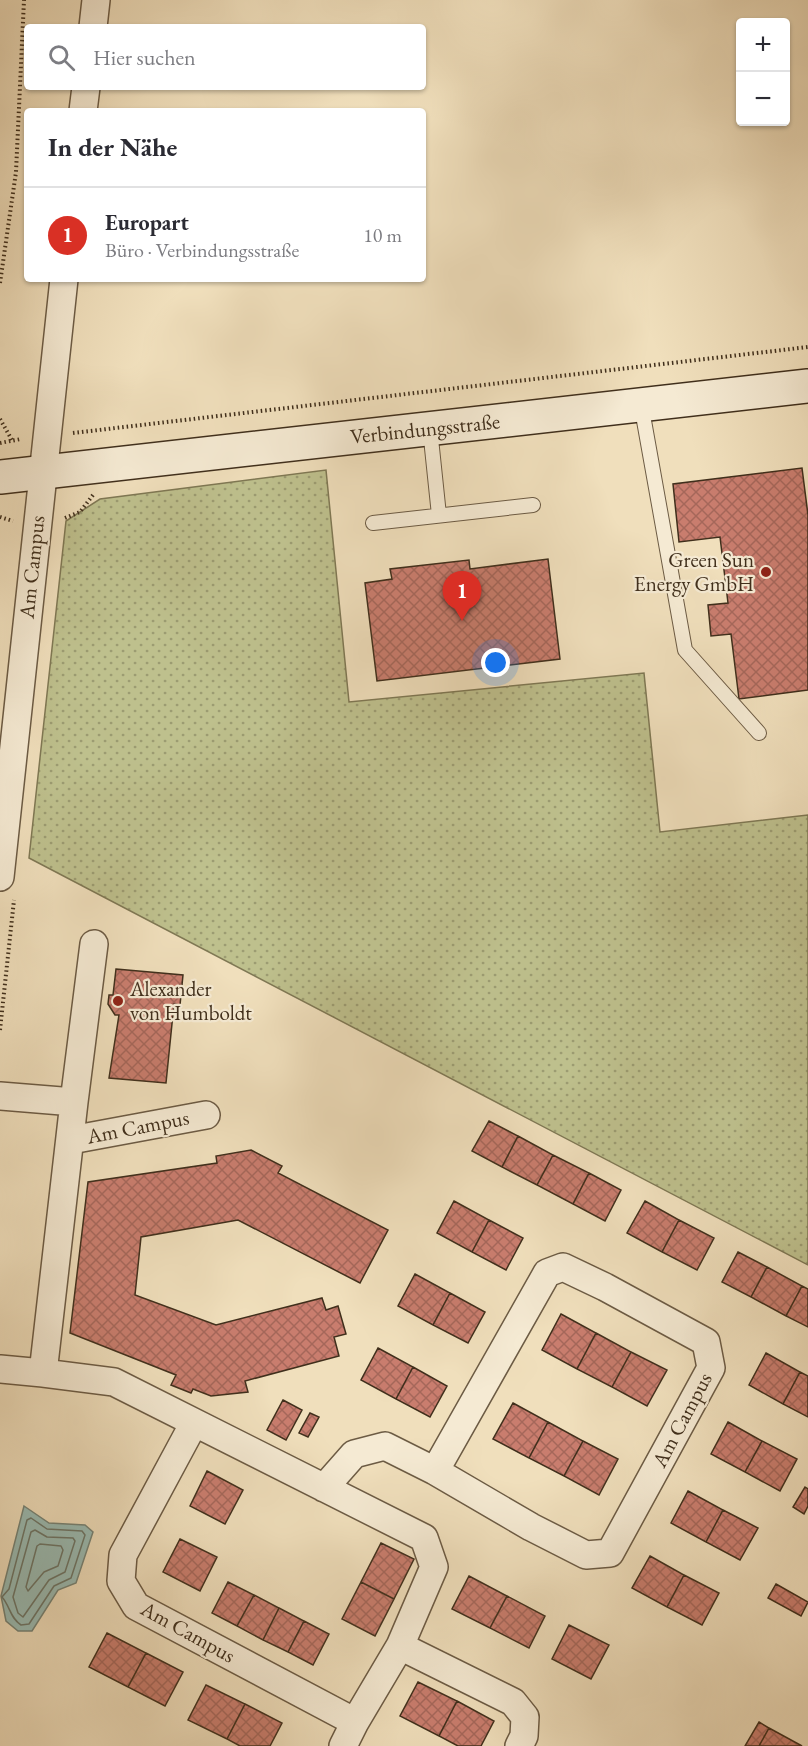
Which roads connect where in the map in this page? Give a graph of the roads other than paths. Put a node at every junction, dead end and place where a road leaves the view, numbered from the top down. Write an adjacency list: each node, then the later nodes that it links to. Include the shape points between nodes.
1 (96, 0): 2 (street)
2 (93, 24)
3 (86, 90): 4 (street)
4 (83, 108)
5 (64, 282): 9 (street, Am Campus)
6 (808, 386): 7 (street, Verbindungsstraße)
7 (641, 404): 8 (street, Verbindungsstraße); 14 (lane, via 685,650)
8 (430, 429): 9 (street, Verbindungsstraße); 12 (lane)
9 (42, 472): 10 (street, Verbindungsstraße); 15 (street, Am Campus)
10 (0, 477)
11 (532, 505): 12 (lane)
12 (439, 515): 13 (lane)
13 (373, 523)
14 (759, 733)
15 (8, 882)
16 (94, 944): 18 (street, Am Campus)
17 (0, 1096): 18 (street, Am Campus)
18 (74, 1102): 20 (street, Am Campus)
19 (206, 1114): 20 (street, Am Campus)
20 (71, 1140): 22 (street, Am Campus)
21 (0, 1369): 22 (street)
22 (43, 1373): 23 (street, via 114,1382)
23 (194, 1423): 25 (street); 27 (street, Am Campus, via 123,1555 121,1581 136,1606)
24 (435, 1471): 24 (street, Am Campus, via 547,1272 563,1267 706,1342 711,1368 610,1553 586,1555); 25 (street, Am Campus, via 385,1446 354,1454)
25 (324, 1488): 26 (street, via 424,1538 434,1567)
26 (400, 1646): 27 (street); 29 (street, via 513,1702 525,1717)
27 (356, 1722): 28 (street)
28 (343, 1746)
29 (519, 1746)

